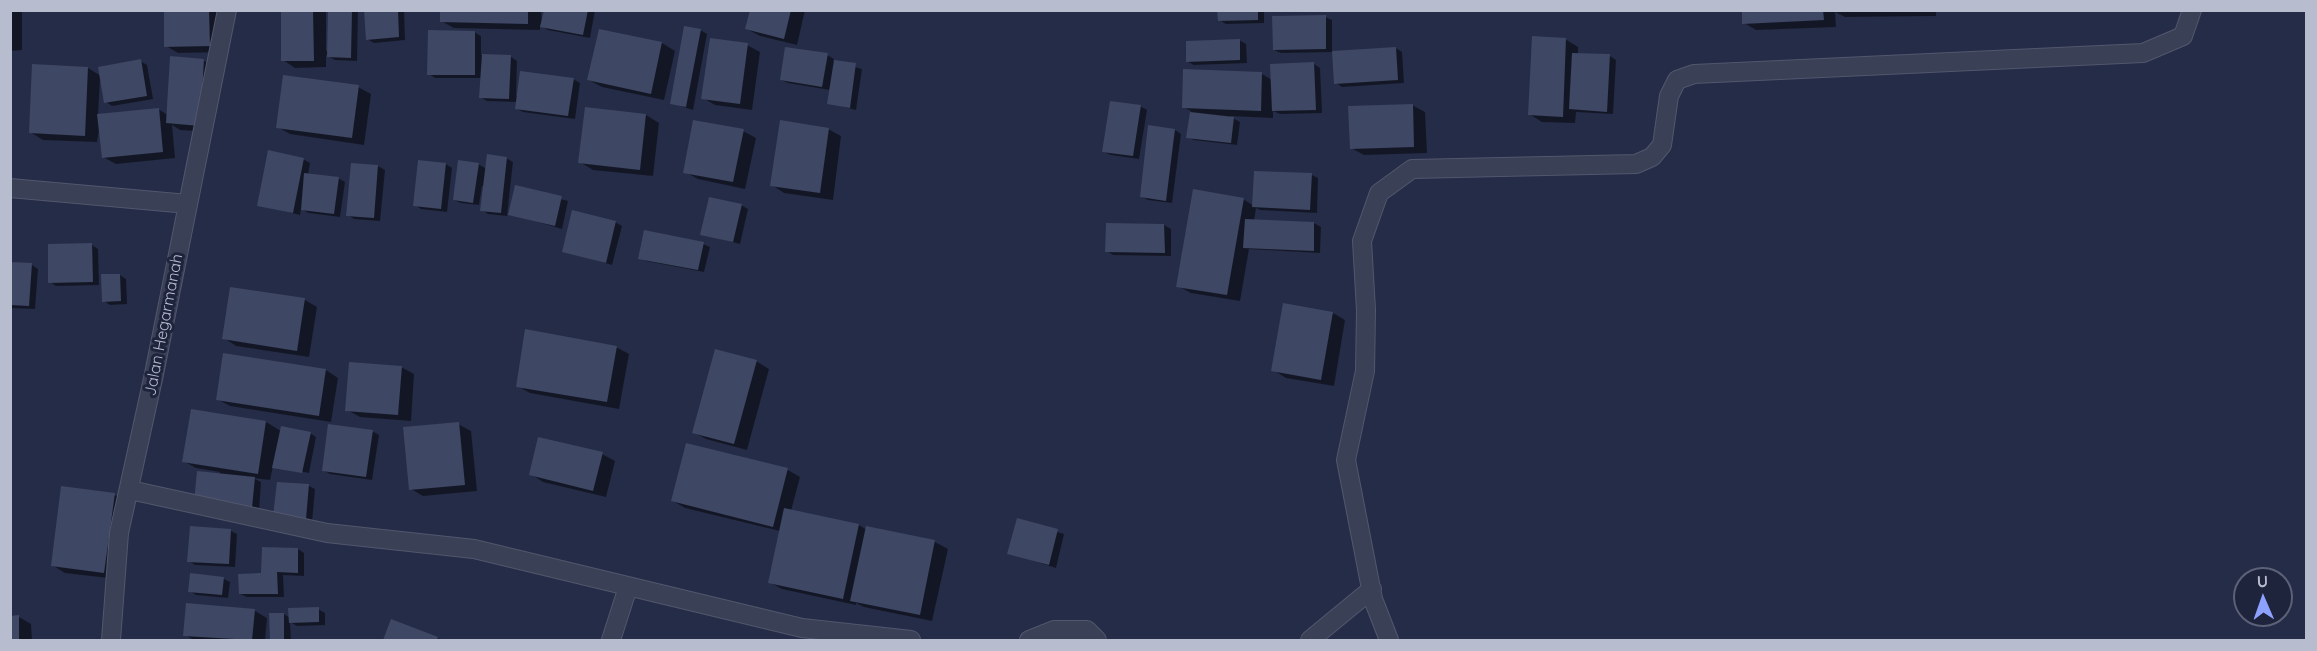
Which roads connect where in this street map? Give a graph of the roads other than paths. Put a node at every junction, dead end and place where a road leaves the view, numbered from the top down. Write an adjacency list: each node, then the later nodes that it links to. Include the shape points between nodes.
1 (227, 10): 4 (street, Jalan Hegarmanah)
2 (2192, 10): 7 (street, via 2183,36 2143,53 1694,74 1677,80 1669,96 1662,145 1652,157 1636,164 1412,169 1379,193 1362,241 1365,371 1346,460)
3 (10, 188): 4 (street)
4 (188, 204): 5 (street, Jalan Hegarmanah)
5 (130, 490): 6 (street, via 327,533 474,549); 8 (street, Jalan Hegarmanah, via 119,533)
6 (628, 587): 9 (street); 10 (street, via 802,628)
7 (1372, 589): 13 (street); 14 (street)
8 (111, 640)
9 (611, 640)
10 (911, 640)
11 (1029, 640): 12 (street, via 1054,630 1087,630)
12 (1096, 640)
13 (1310, 640)
14 (1389, 640)

